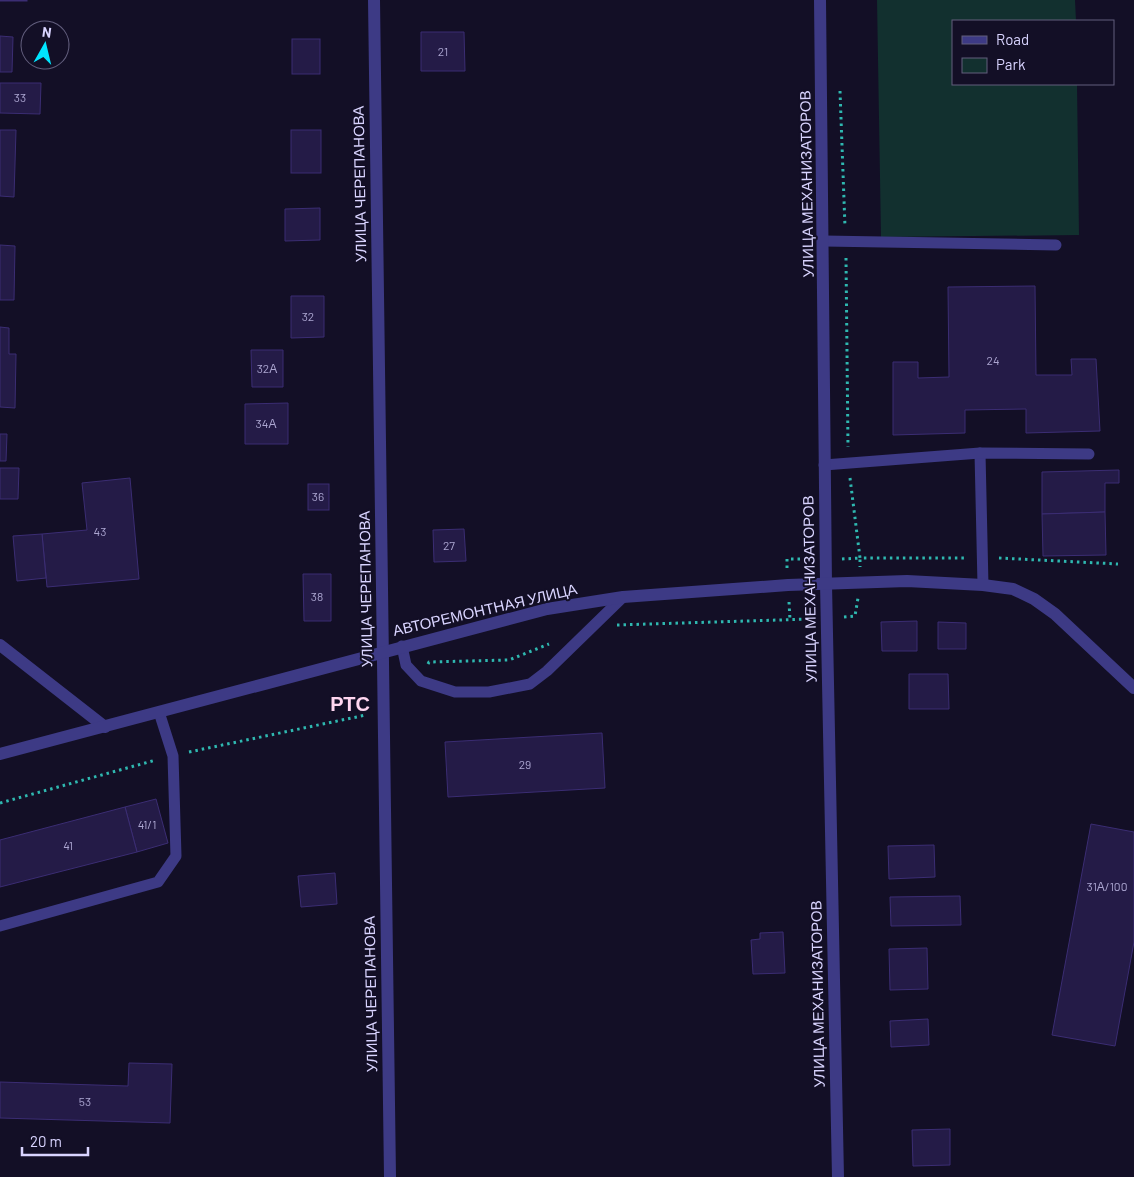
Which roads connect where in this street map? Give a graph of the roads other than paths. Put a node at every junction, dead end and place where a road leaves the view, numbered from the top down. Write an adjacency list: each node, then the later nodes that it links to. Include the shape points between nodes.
1 (374, 0): 13 (street, УЛИЦА ЧЕРЕПАНОВА)
2 (820, 0): 3 (street, УЛИЦА МЕХАНИЗАТОРОВ)
3 (824, 241): 4 (lane); 7 (street, УЛИЦА МЕХАНИЗАТОРОВ)
4 (1056, 245)
5 (980, 454): 6 (lane); 7 (lane); 9 (lane)
6 (1090, 454)
7 (824, 465): 8 (street, УЛИЦА МЕХАНИЗАТОРОВ)
8 (826, 584): 9 (street, АВТОРЕМОНТНАЯ УЛИЦА, via 907,581); 10 (street, АВТОРЕМОНТНАЯ УЛИЦА); 21 (street, УЛИЦА МЕХАНИЗАТОРОВ)
9 (983, 585): 14 (street, АВТОРЕМОНТНАЯ УЛИЦА, via 1013,589 1034,599)
10 (623, 597): 12 (street, АВТОРЕМОНТНАЯ УЛИЦА, via 546,609); 12 (lane, via 530,684 489,692 455,692 421,681 406,665)
11 (0, 645): 17 (street)
12 (402, 646): 13 (street, АВТОРЕМОНТНАЯ УЛИЦА)
13 (384, 651): 16 (street, АВТОРЕМОНТНАЯ УЛИЦА); 20 (street, УЛИЦА ЧЕРЕПАНОВА)
14 (1128, 676): 15 (street, АВТОРЕМОНТНАЯ УЛИЦА)
15 (1134, 688)
16 (159, 712): 17 (street, АВТОРЕМОНТНАЯ УЛИЦА); 19 (lane, via 173,756 176,856 158,882)
17 (105, 727): 18 (street, АВТОРЕМОНТНАЯ УЛИЦА)
18 (0, 754)
19 (0, 926)
20 (390, 1177)
21 (838, 1177)

